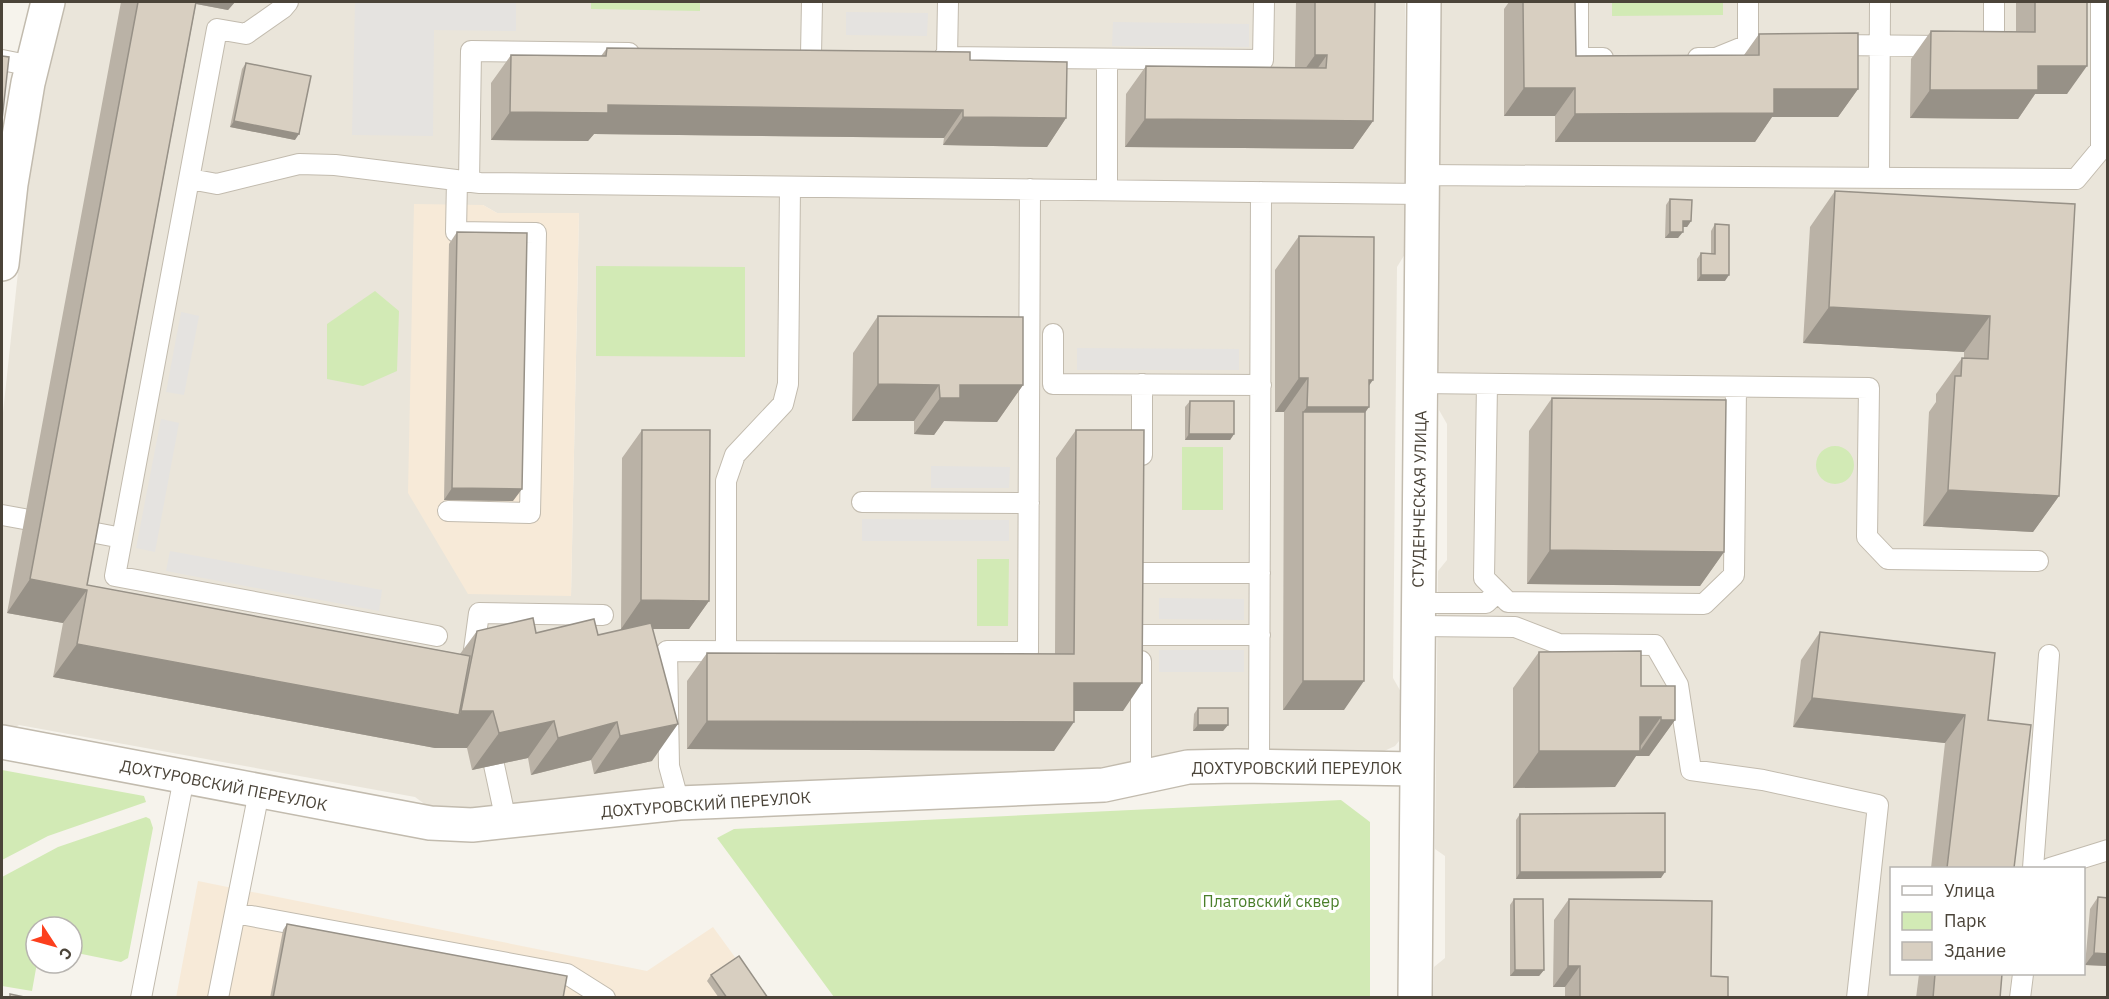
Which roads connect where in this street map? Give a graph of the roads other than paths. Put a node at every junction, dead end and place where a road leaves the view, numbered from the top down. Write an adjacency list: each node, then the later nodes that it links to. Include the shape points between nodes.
1 (48, 2): 24 (street)
2 (288, 2): 27 (lane, via 246,34 217,29)
3 (812, 2): 17 (lane)
4 (948, 2): 20 (lane)
5 (1264, 2): 21 (lane, via 1263,60)
6 (1424, 2): 29 (street, СТУДЕНЧЕСКАЯ УЛИЦА)
7 (1578, 2): 22 (lane, via 1578,58)
8 (1748, 2): 13 (lane)
9 (1880, 2): 14 (lane)
10 (1994, 2): 14 (lane, via 1994,46)
11 (2101, 2): 12 (lane)
12 (2104, 31): 25 (lane)
13 (1749, 45): 14 (lane); 23 (lane, via 1716,58)
14 (1880, 45): 26 (lane)
15 (647, 53): 28 (lane, via 471,51)
16 (788, 55): 17 (lane)
17 (811, 55): 18 (lane)
18 (834, 55)
19 (925, 56): 20 (lane)
20 (947, 57): 21 (lane)
21 (1107, 58): 32 (lane)
22 (1623, 58)
23 (1681, 58)
24 (17, 63): 34 (street)
25 (2104, 149): 26 (lane, via 2076,179)
26 (1879, 176): 29 (lane)
27 (190, 179): 28 (lane, via 218,184 299,164); 48 (lane)
28 (463, 181): 30 (lane); 44 (lane, via 456,232 536,233 530,513)
29 (1422, 184): 33 (lane); 36 (street, СТУДЕНЧЕСКАЯ УЛИЦА)
30 (790, 187): 31 (lane); 61 (lane, via 788,384 783,404 735,455 726,480)
31 (1030, 189): 32 (lane); 43 (lane)
32 (1107, 190): 33 (lane)
33 (1261, 192): 39 (lane)
34 (2, 264)
35 (1053, 334): 37 (lane, via 1053,384)
36 (1420, 383): 38 (lane); 56 (street, СТУДЕНЧЕСКАЯ УЛИЦА)
37 (1142, 384): 39 (lane); 41 (lane)
38 (1487, 384): 40 (lane); 53 (lane, via 1484,578)
39 (1261, 385): 52 (lane)
40 (1737, 387): 50 (lane, via 1869,388 1867,537 1888,559); 53 (lane, via 1734,575 1704,604 1508,602)
41 (1142, 478)
42 (862, 502): 43 (lane)
43 (1029, 503): 61 (lane, via 1028,652)
44 (448, 511)
45 (2, 515): 46 (lane)
46 (24, 519)
47 (80, 530): 48 (lane)
48 (122, 538): 60 (lane, via 115,576)
49 (1141, 549): 51 (lane)
50 (2038, 561)
51 (1141, 573): 52 (lane); 54 (lane)
52 (1260, 573): 59 (lane)
53 (1498, 592): 56 (lane, via 1486,603)
54 (1141, 593)
55 (1141, 614): 58 (lane)
56 (1418, 614): 67 (street, СТУДЕНЧЕСКАЯ УЛИЦА); 82 (lane, via 1515,627 1559,644 1655,645 1678,685 1691,770 1763,780 1878,805)
57 (603, 615): 63 (lane, via 479,613)
58 (1141, 635): 59 (lane); 69 (lane)
59 (1260, 635): 66 (lane)
60 (437, 636)
61 (726, 651): 71 (lane, via 667,651 669,766)
62 (2049, 655): 74 (lane)
63 (472, 663)
64 (2, 742): 68 (street, ДОХТУРОВСКИЙ ПЕРЕУЛОК)
65 (494, 765): 72 (lane)
66 (1259, 766): 67 (street, ДОХТУРОВСКИЙ ПЕРЕУЛОК); 69 (street, ДОХТУРОВСКИЙ ПЕРЕУЛОК, via 1188,767)
67 (1416, 769): 81 (street, СТУДЕНЧЕСКАЯ УЛИЦА)
68 (184, 777): 70 (street, ДОХТУРОВСКИЙ ПЕРЕУЛОК); 78 (lane)
69 (1141, 778): 71 (street, ДОХТУРОВСКИЙ ПЕРЕУЛОК, via 1104,785)
70 (259, 792): 72 (street, ДОХТУРОВСКИЙ ПЕРЕУЛОК, via 430,823 472,825); 76 (lane)
71 (679, 803): 72 (street, ДОХТУРОВСКИЙ ПЕРЕУЛОК)
72 (506, 821)
73 (2108, 850): 75 (lane)
74 (2033, 867)
75 (2053, 867)
76 (235, 912): 79 (lane); 80 (lane, via 567,974)
77 (2023, 975): 83 (lane)
78 (141, 998)
79 (218, 998)
80 (605, 998)
81 (1415, 998)
82 (1857, 998)
83 (2020, 998)

